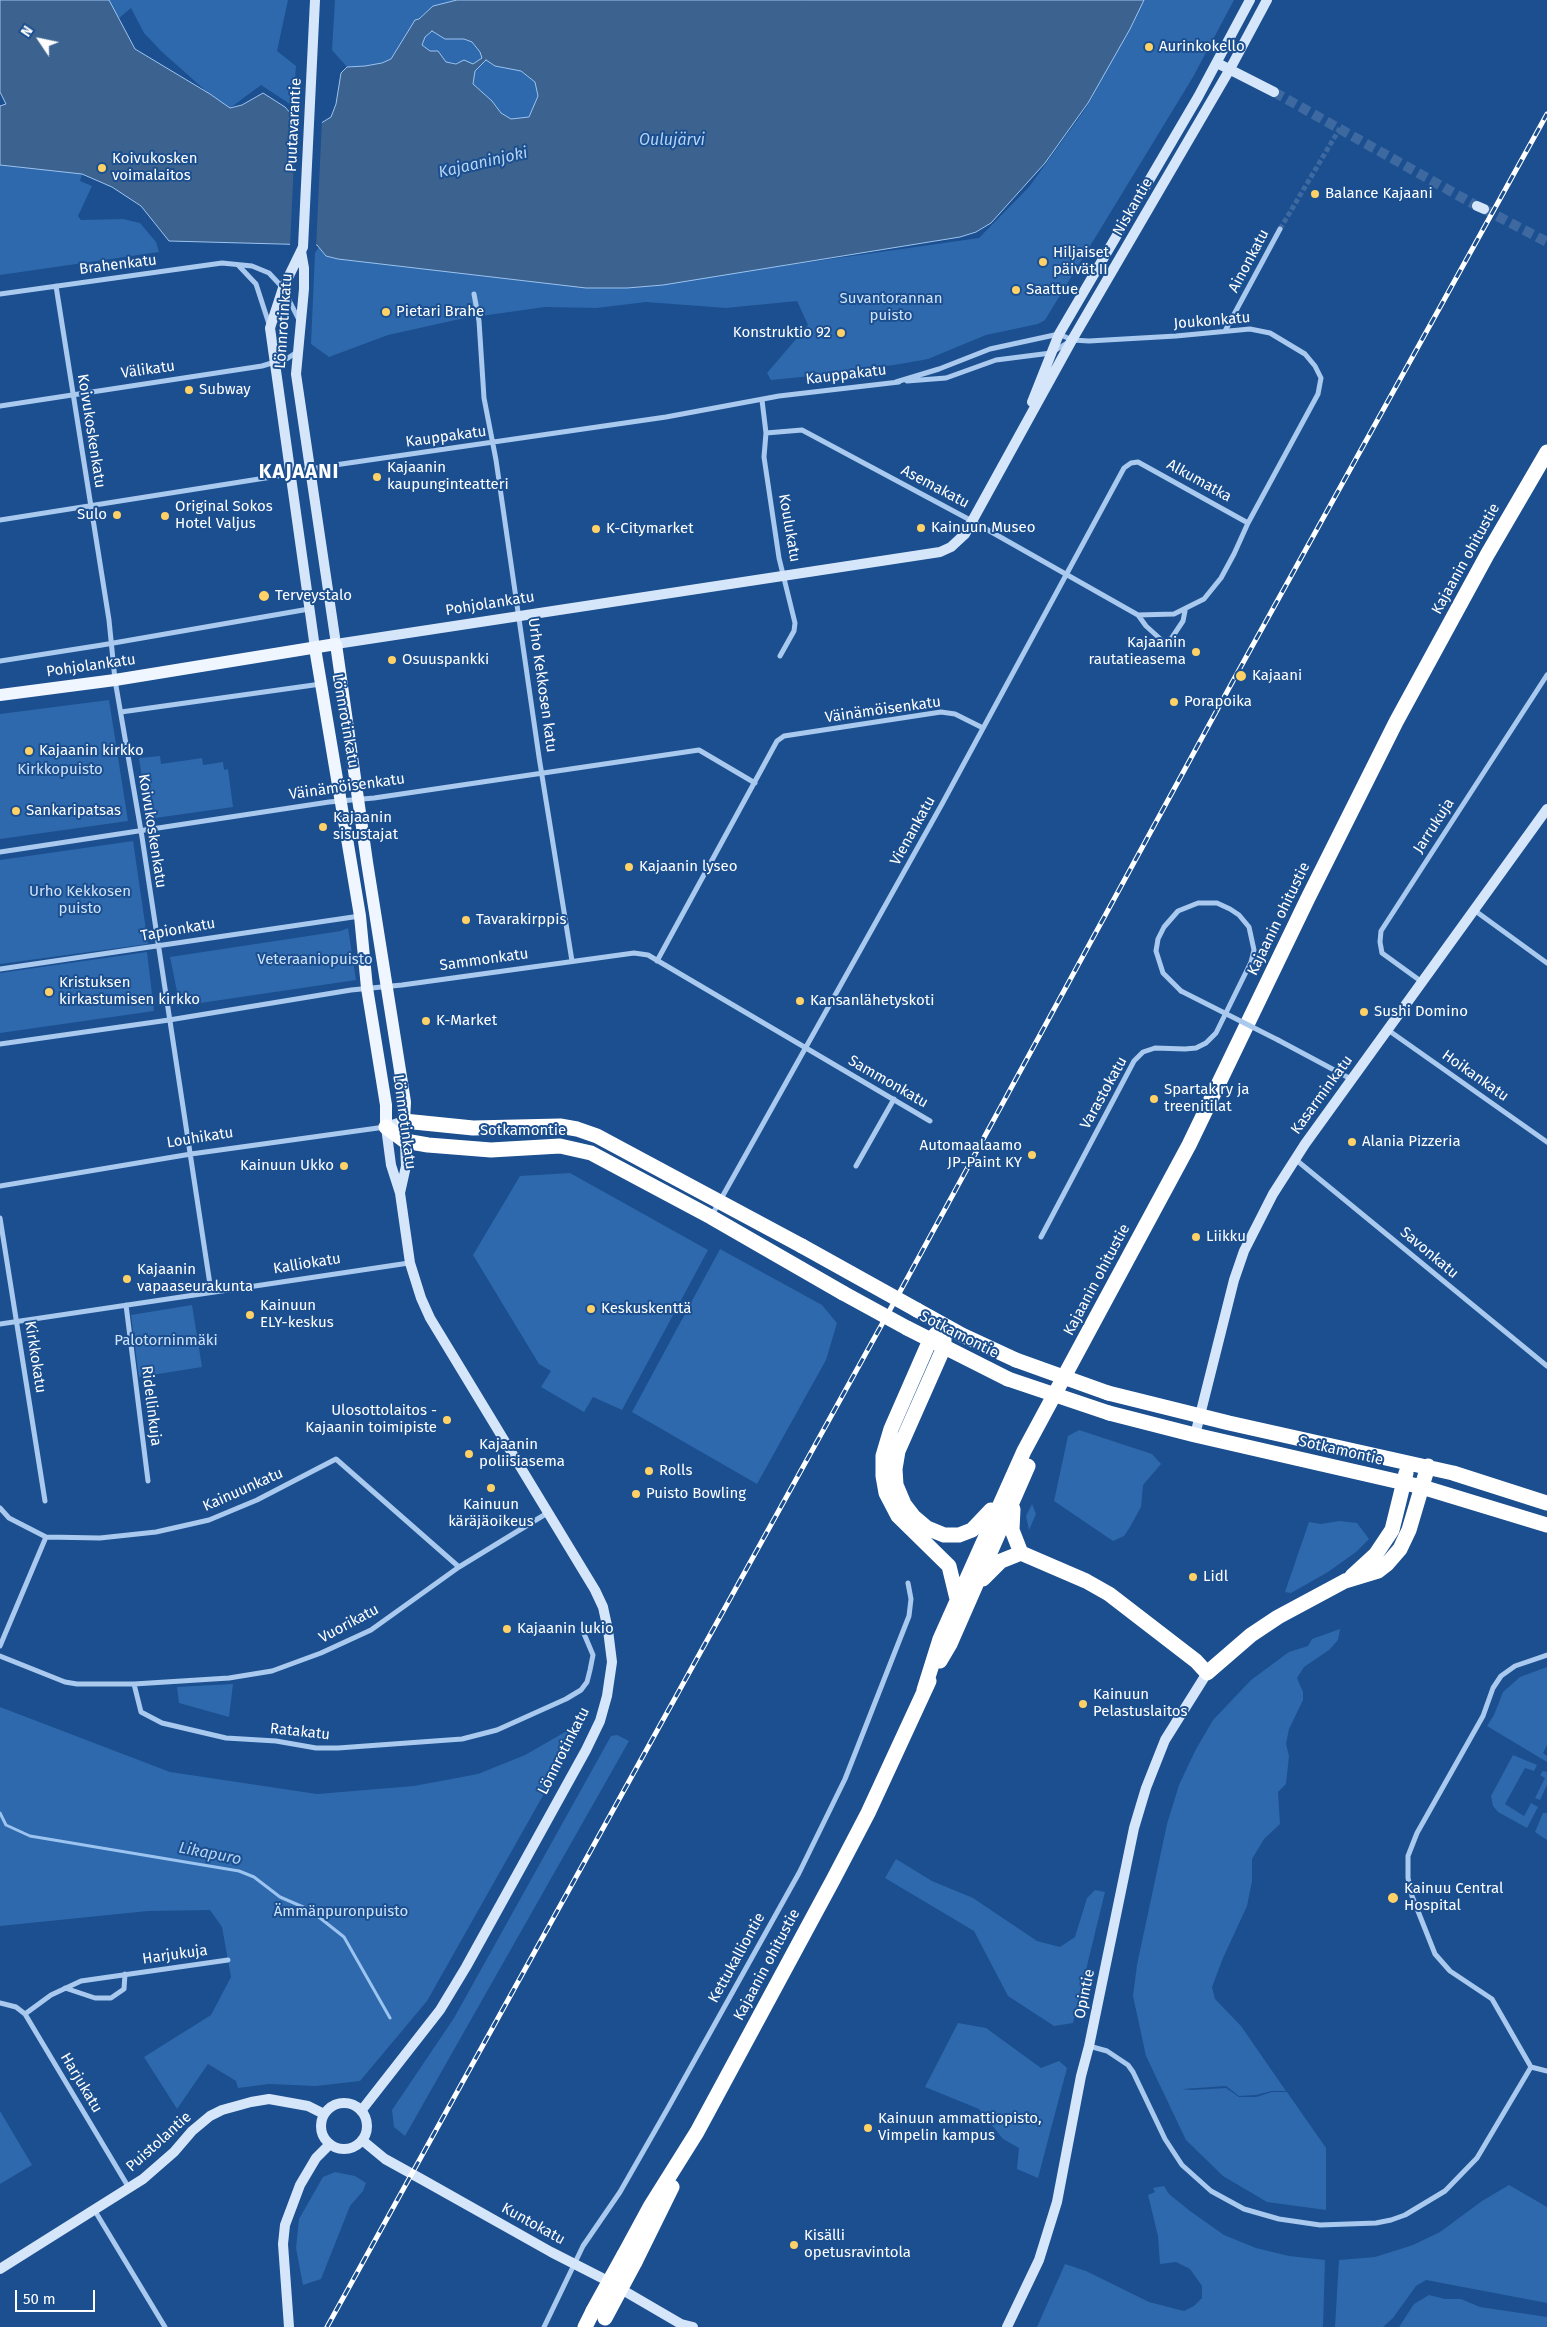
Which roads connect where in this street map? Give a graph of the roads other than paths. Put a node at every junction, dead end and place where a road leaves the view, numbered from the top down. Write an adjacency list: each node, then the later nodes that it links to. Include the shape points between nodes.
1 (315, 0): 8 (street, Puutavarantie)
2 (1250, 0): 4 (street, Niskantie)
3 (1267, 0): 5 (street, Niskantie)
4 (1217, 63): 5 (street); 17 (street, Niskantie)
5 (1230, 69): 6 (street); 18 (street, Niskantie)
6 (1274, 92)
7 (1280, 229): 16 (street, Ainonkatu)
8 (302, 249): 11 (street, Lönnrotinkatu); 14 (street, Lönnrotinkatu)
9 (239, 266): 10 (street, Brahenkatu, via 222,263); 11 (street, Brahenkatu, via 252,266 270,274); 15 (street, via 259,289)
10 (56, 286): 12 (street, Brahenkatu); 23 (street, Koivukoskenkatu)
11 (283, 288): 14 (street, Brahenkatu); 15 (street, Lönnrotinkatu)
12 (0, 294)
13 (474, 294): 28 (street, Urho Kekkosen katu, via 484,398)
14 (301, 325): 19 (street, Lönnrotinkatu)
15 (270, 328): 21 (street, Lönnrotinkatu)
16 (1225, 331): 18 (street, Joukonkatu, via 1143,339); 36 (street, Joukonkatu, via 1250,328 1270,333 1305,354 1321,378 1318,394)
17 (1060, 334): 18 (street); 20 (street, Niskantie); 22 (street, Kauppakatu, via 990,349)
18 (1072, 340): 20 (street, Kauppakatu); 26 (street, Niskantie)
19 (297, 352): 21 (street, Välikatu); 31 (street, Lönnrotinkatu, via 296,374)
20 (1051, 353): 22 (street, Kauppakatu, via 996,360 946,378); 26 (street, Niskantie)
21 (274, 362): 23 (street, Välikatu); 32 (street, Lönnrotinkatu)
22 (896, 382): 24 (street, Kauppakatu)
23 (73, 394): 25 (street, Välikatu); 33 (street, Koivukoskenkatu)
24 (762, 400): 27 (street, Koulukatu); 28 (street, Kauppakatu)
25 (0, 406)
26 (1022, 429): 35 (street, Niskantie)
27 (766, 433): 35 (street, Asemakatu, via 802,430); 38 (street, Koulukatu, via 764,457 779,558)
28 (492, 443): 31 (street, Kauppakatu); 42 (street, Urho Kekkosen katu)
29 (1547, 452): 107 (highway, Kajaanin ohitustie, via 1396,722 1224,1077 1024,1451)
30 (1138, 462): 36 (street, Alkumatka); 37 (street, Vienankatu, via 1131,462 1124,468)
31 (309, 470): 32 (street, Kauppakatu); 44 (street, Lönnrotinkatu)
32 (289, 473): 33 (street, Kauppakatu); 39 (street, Lönnrotinkatu)
33 (90, 506): 34 (street, Kauppakatu); 43 (street, Koivukoskenkatu)
34 (0, 520)
35 (972, 521): 37 (street, Asemakatu); 38 (street, Pohjolankatu, via 952,547 940,552)
36 (1248, 523): 40 (street, via 1221,578 1204,600)
37 (1066, 574): 41 (street, Asemakatu); 53 (street, Vienankatu)
38 (785, 576): 42 (street, Pohjolankatu); 46 (street, Koulukatu, via 795,623)
39 (309, 609): 43 (street, Pohjolankatu); 45 (street, Lönnrotinkatu)
40 (1184, 610): 41 (street); 41 (street, Asemakatu, via 1183,621 1168,645)
41 (1138, 615)
42 (519, 616): 44 (street, Pohjolankatu); 54 (street, Urho Kekkosen katu)
43 (112, 643): 47 (street, Pohjolankatu); 49 (street, Koivukoskenkatu)
44 (336, 644): 45 (main road, Pohjolankatu); 56 (main road, Lönnrotinkatu)
45 (315, 648): 49 (main road, Pohjolankatu); 50 (main road, Lönnrotinkatu)
46 (780, 656)
47 (0, 661)
48 (1547, 675): 68 (street, Jarrukuja, via 1381,931 1382,953)
49 (115, 680): 51 (main road, Pohjolankatu); 52 (street, Koivukoskenkatu)
50 (322, 684): 52 (street); 57 (main road, Lönnrotinkatu)
51 (0, 696)
52 (121, 712): 59 (street, Koivukoskenkatu)
53 (983, 728): 55 (street, Väinämöisenkatu, via 954,714 940,712 784,736 777,741); 74 (street, Vienankatu)
54 (542, 772): 55 (street, Väinämöisenkatu, via 699,750); 56 (street, Väinämöisenkatu); 64 (street, Urho Kekkosen katu)
55 (755, 783): 65 (street)
56 (360, 798): 57 (street, Väinämöisenkatu); 69 (main road, Lönnrotinkatu)
57 (342, 800): 59 (street, Väinämöisenkatu); 62 (main road, Lönnrotinkatu)
58 (1547, 809): 61 (street, Kasarminkatu)
59 (140, 830): 60 (street, Väinämöisenkatu); 63 (street, Koivukoskenkatu)
60 (0, 852)
61 (1474, 910): 66 (street); 68 (street, Kasarminkatu)
62 (360, 916): 63 (street, Tapionkatu); 70 (main road, Lönnrotinkatu)
63 (157, 947): 67 (street, Tapionkatu); 71 (street, Koivukoskenkatu)
64 (572, 961): 65 (street, Sammonkatu, via 634,953 648,955); 69 (street, Sammonkatu)
65 (657, 961): 74 (street, Sammonkatu)
66 (1547, 962)
67 (0, 969)
68 (1423, 982): 72 (street, Kasarminkatu)
69 (387, 987): 70 (street, Sammonkatu); 78 (main road, Lönnrotinkatu, via 405,1102)
70 (368, 988): 71 (street, Sammonkatu); 79 (main road, Lönnrotinkatu, via 386,1105)
71 (169, 1020): 73 (street, Sammonkatu); 82 (street, Koivukoskenkatu)
72 (1388, 1030): 75 (street, Kasarminkatu); 81 (street, Hoikankatu)
73 (0, 1044)
74 (805, 1048): 76 (street, Sammonkatu); 87 (street, Vienankatu)
75 (1352, 1079): 83 (street, Kasarminkatu); 90 (street, Varastokatu, bridge, via 1278,1040 1181,990 1163,973 1156,951 1158,939 1178,910 1198,903 1217,903 1230,909 1249,927 1254,950 1252,962 1216,1033 1206,1044 1185,1050 1155,1048 1143,1052 1134,1061)
76 (894, 1099): 77 (street, Sammonkatu); 84 (street)
77 (930, 1120)
78 (404, 1121): 79 (street, Louhikatu); 80 (street, Lönnrotinkatu); 87 (highway, Sotkamontie, via 474,1128 560,1126 577,1129 598,1136)
79 (386, 1127): 80 (highway, Sotkamontie); 82 (street, Louhikatu); 86 (street, Lönnrotinkatu, via 391,1165)
80 (405, 1141): 86 (street, Lönnrotinkatu, via 406,1166); 88 (highway, Sotkamontie, via 491,1150 575,1148 591,1153)
81 (1547, 1142)
82 (191, 1154): 85 (street, Louhikatu); 92 (street, Koivukoskenkatu)
83 (1294, 1159): 99 (street, Savonkatu); 100 (street, Kasarminkatu, via 1244,1251)
84 (856, 1166)
85 (0, 1186)
86 (400, 1193): 91 (street, Lönnrotinkatu)
87 (719, 1201): 88 (street, Vienankatu); 96 (highway, Sotkamontie, bridge)
88 (711, 1217): 97 (highway, Sotkamontie, bridge)
89 (0, 1218): 94 (street, Kirkkokatu)
90 (1041, 1238)
91 (410, 1262): 92 (street, Kalliokatu); 111 (street, Lönnrotinkatu, via 430,1318)
92 (211, 1291): 93 (street, Kalliokatu)
93 (126, 1305): 94 (street, Kalliokatu); 104 (street, Ridellinkuja)
94 (17, 1322): 95 (street, Kalliokatu); 108 (street, Kirkkokatu)
95 (0, 1324)
96 (944, 1326): 97 (highway); 98 (highway); 100 (highway, Sotkamontie, bridge, via 1016,1360 1108,1393)
97 (930, 1340): 98 (highway, Sotkamontie); 118 (highway, via 887,1441 883,1476 886,1493 898,1516 949,1566)
98 (944, 1347): 101 (highway, Sotkamontie, bridge, via 1008,1379); 107 (highway, via 898,1451 895,1469 898,1491 908,1512 920,1523 936,1533 952,1536 972,1530)
99 (1547, 1366)
100 (1199, 1415): 101 (street, Kasarminkatu); 102 (highway, Sotkamontie)
101 (1194, 1435): 105 (highway, Sotkamontie)
102 (1409, 1462): 103 (highway, Sotkamontie); 105 (highway)
103 (1428, 1466): 106 (highway); 109 (highway, Sotkamontie)
104 (148, 1481)
105 (1403, 1482): 106 (highway, Sotkamontie); 116 (highway, via 1392,1530 1376,1554)
106 (1422, 1487): 112 (highway, Sotkamontie); 116 (highway, via 1409,1530 1394,1557 1378,1570)
107 (1010, 1494): 114 (highway, via 1012,1530); 118 (highway, Kajaanin ohitustie)
108 (45, 1501)
109 (1547, 1503)
110 (0, 1508): 113 (street, Kainuunkatu, via 9,1518)
111 (549, 1512): 115 (street, Vuorikatu); 133 (street, Lönnrotinkatu, via 603,1607 612,1662 600,1721 440,2010)
112 (1547, 1525)
113 (46, 1537): 115 (street, Kainuunkatu, via 100,1538 156,1532 209,1520 268,1496 336,1458); 120 (street)
114 (1026, 1555): 118 (highway, via 1001,1561); 123 (highway, via 1109,1594)
115 (459, 1567): 124 (street, Vuorikatu, via 371,1630 272,1671 229,1678)
116 (1346, 1582): 123 (highway, via 1278,1617 1251,1635)
117 (908, 1584): 139 (street, Kettukalliontie, via 911,1599 909,1616 845,1779 799,1873 620,2192)
118 (964, 1596): 141 (highway, Kajaanin ohitustie, bridge, via 950,1644 924,1690 868,1813 629,2256)
119 (582, 1629): 124 (street, Ratakatu, via 593,1654 587,1682 581,1690 526,1719 462,1739 316,1748 276,1741 226,1738 148,1717 141,1712)
120 (0, 1646)
121 (1547, 1655): 131 (street, via 1515,1666 1501,1676 1493,1688 1484,1716 1417,1833 1408,1856 1412,1896 1435,1954 1450,1971 1492,1999)
122 (0, 1656): 124 (street, via 65,1682)
123 (1207, 1673): 130 (street, Opintie, via 1165,1740 1146,1788 1134,1828)
124 (134, 1684)
125 (228, 1960): 126 (street, Harjukuja)
126 (124, 1974): 127 (street, Harjukuja, via 81,1981); 127 (street, Harjukuja, via 124,1989 111,1998 95,1998)
127 (65, 1988): 129 (street, Harjukuja)
128 (0, 2003): 129 (street, via 16,2007)
129 (25, 2014): 137 (street, Harjukatu)
130 (1089, 2046): 131 (street, via 1107,2051 1128,2065 1165,2139 1182,2165 1212,2190 1244,2209 1320,2225 1391,2220 1406,2215 1445,2191 1477,2158); 148 (street, Opintie, via 1056,2202 1039,2260)
131 (1531, 2067): 132 (street)
132 (1547, 2071)
133 (361, 2111): 134 (street, via 356,2106 342,2103); 135 (street, via 367,2126)
134 (324, 2114): 136 (street, via 321,2127); 137 (street, Puistolantie, via 308,2106 269,2099 233,2106 210,2116 157,2168)
135 (362, 2140): 136 (street, via 350,2148); 139 (street, Kuntokatu, via 385,2159)
136 (330, 2144): 144 (street, via 316,2158 300,2185 285,2225 283,2244)
137 (129, 2188): 138 (street, Puistolantie)
138 (95, 2211): 140 (street, Puistolantie); 143 (street)
139 (574, 2264): 142 (street, Kuntokatu); 145 (street, Kettukalliontie)
140 (0, 2269)
141 (600, 2319): 146 (highway)
142 (683, 2326): 147 (street, Kuntokatu)
143 (165, 2327)
144 (289, 2327)
145 (544, 2327)
146 (585, 2327)
147 (693, 2327)
148 (1007, 2327)

